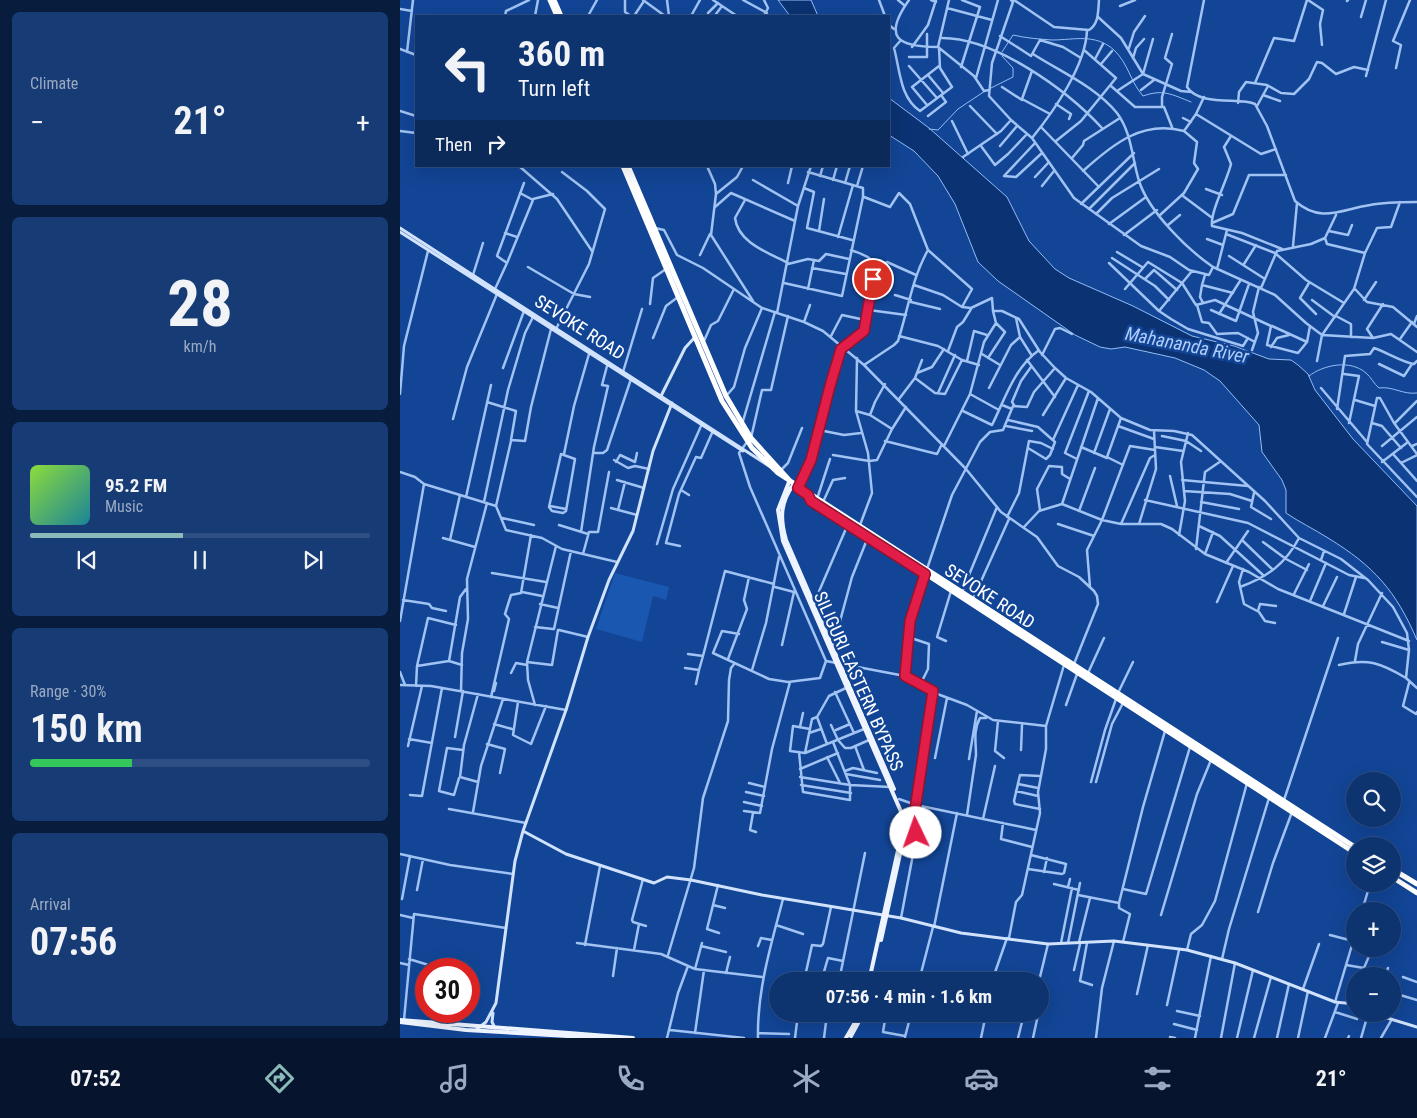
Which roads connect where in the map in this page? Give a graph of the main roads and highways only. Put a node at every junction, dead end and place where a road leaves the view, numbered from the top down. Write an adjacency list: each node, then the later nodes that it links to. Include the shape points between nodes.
1 (550, 0): 3 (highway)
2 (554, 0): 4 (highway)
3 (558, 15)
4 (561, 15)
5 (623, 167): 7 (highway, via 722,400)
6 (628, 167): 7 (highway, via 726,396)
7 (750, 440): 8 (highway); 8 (highway, via 772,468)
8 (780, 472): 9 (highway)
9 (793, 485): 10 (highway); 12 (main road, SILIGURI EASTERN BYPASS, via 782,505 782,526); 12 (main road, SILIGURI EASTERN BYPASS, via 778,510 780,529 795,570)
10 (808, 495): 11 (highway, SEVOKE ROAD); 11 (highway, SEVOKE ROAD, via 811,501)
11 (926, 572): 13 (highway, SEVOKE ROAD); 13 (highway, SEVOKE ROAD)
12 (838, 662): 20 (main road, SILIGURI EASTERN BYPASS, via 902,814); 20 (main road, SILIGURI EASTERN BYPASS, via 904,812 905,825)
13 (1117, 697): 14 (highway, SEVOKE ROAD); 15 (highway, SEVOKE ROAD, via 1123,704)
14 (1346, 841)
15 (1346, 847)
16 (1401, 874): 18 (highway)
17 (1401, 882): 19 (highway)
18 (1417, 884)
19 (1417, 892)
20 (885, 916): 21 (main road, SILIGURI EASTERN BYPASS)
21 (872, 972)
22 (401, 1021): 24 (main road)
23 (857, 1022): 27 (main road)
24 (496, 1030): 25 (main road); 26 (main road)
25 (600, 1038)
26 (633, 1038)
27 (847, 1038)

